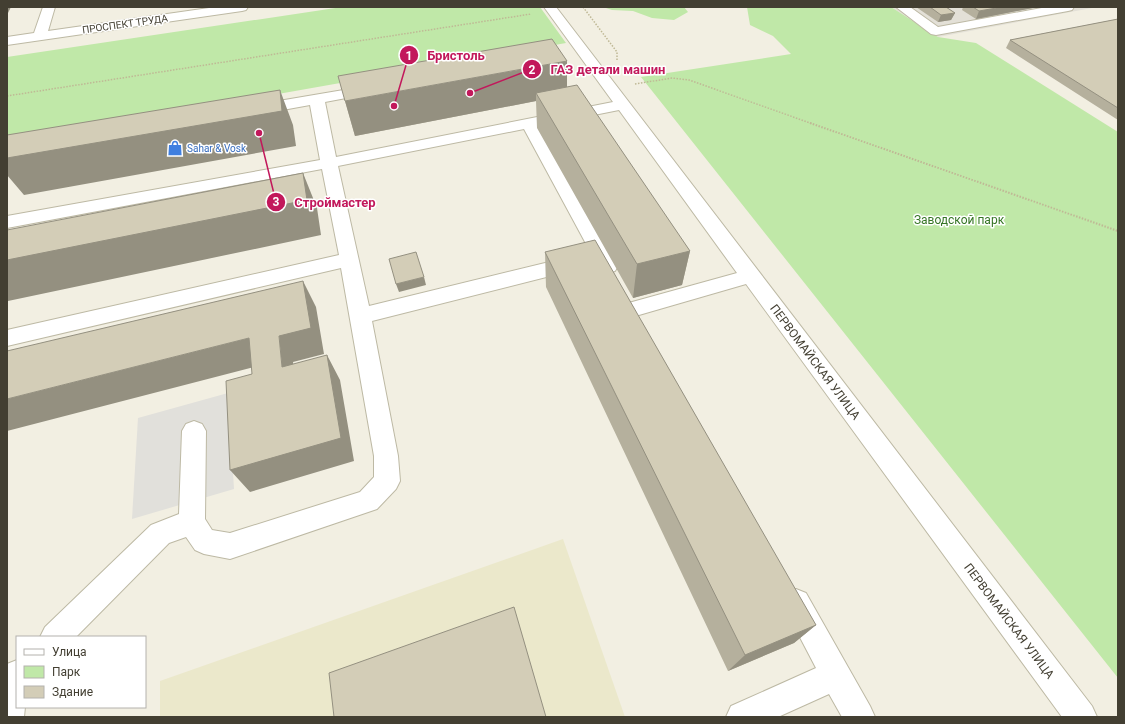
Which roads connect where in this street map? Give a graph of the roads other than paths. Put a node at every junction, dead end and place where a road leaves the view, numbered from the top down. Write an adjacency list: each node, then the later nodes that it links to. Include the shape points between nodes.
1 (49, 7): 7 (street)
2 (242, 7): 6 (street, ПРОСПЕКТ ТРУДА)
3 (550, 7): 10 (street, ПЕРВОМАЙСКАЯ УЛИЦА, via 576,53)
4 (902, 7): 5 (street, via 936,31)
5 (1068, 7)
6 (223, 8): 7 (street, ПРОСПЕКТ ТРУДА)
7 (40, 36): 8 (street, ПРОСПЕКТ ТРУДА)
8 (7, 41)
9 (386, 86): 11 (street)
10 (626, 95): 13 (street); 18 (street, ПЕРВОМАЙСКАЯ УЛИЦА)
11 (317, 99): 12 (street); 14 (street)
12 (239, 112)
13 (529, 123): 14 (street); 16 (street)
14 (329, 163): 15 (street); 17 (street)
15 (7, 222)
16 (602, 255): 19 (street); 20 (street)
17 (349, 260): 20 (street); 22 (street)
18 (751, 276): 19 (street); 32 (street, ПЕРВОМАЙСКАЯ УЛИЦА)
19 (632, 309): 21 (street)
20 (360, 316): 24 (street, via 386,456 387,481 368,501 230,546 204,541)
21 (644, 330)
22 (7, 338)
23 (194, 431): 24 (street)
24 (192, 522): 26 (street, via 160,534)
25 (786, 585): 27 (street)
26 (56, 636)
27 (836, 675): 30 (street); 31 (street)
28 (16, 676): 29 (street)
29 (8, 717)
30 (742, 717)
31 (859, 717)
32 (1081, 717)

